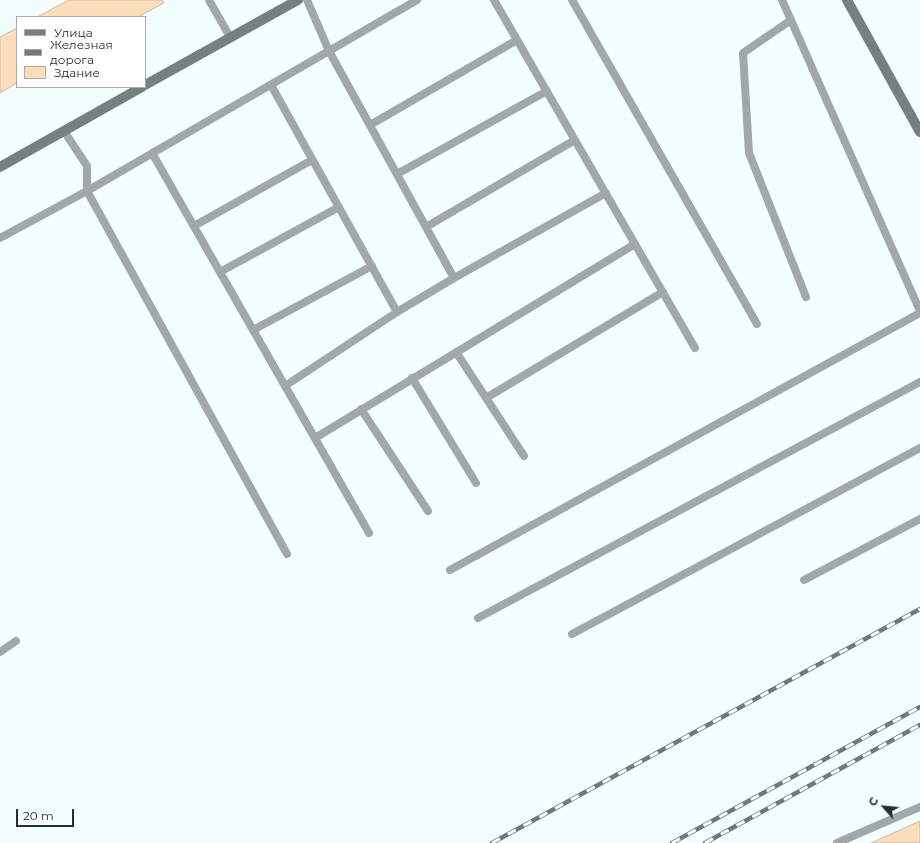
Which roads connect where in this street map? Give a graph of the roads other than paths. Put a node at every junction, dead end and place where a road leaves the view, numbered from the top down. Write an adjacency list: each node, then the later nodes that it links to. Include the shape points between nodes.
1 (209, 0): 10 (lane)
2 (298, 0): 10 (main road)
3 (307, 0): 12 (lane)
4 (417, 0): 12 (lane)
5 (494, 0): 11 (lane)
6 (572, 0): 39 (lane)
7 (782, 0): 9 (lane)
8 (847, 0): 19 (main road)
9 (791, 20): 36 (lane, via 743,53 749,153); 38 (lane)
10 (230, 37): 13 (main road)
11 (517, 40): 16 (lane); 17 (lane)
12 (330, 50): 14 (lane); 17 (lane)
13 (146, 84)
14 (271, 85): 21 (lane); 22 (lane)
15 (140, 88): 18 (main road)
16 (547, 91): 20 (lane); 24 (lane)
17 (370, 126): 24 (lane)
18 (64, 131): 23 (main road); 25 (lane, via 87,166)
19 (920, 132)
20 (575, 140): 26 (lane); 29 (lane)
21 (152, 153): 25 (lane); 28 (lane)
22 (312, 160): 27 (lane); 28 (lane)
23 (0, 167)
24 (397, 174): 29 (lane)
25 (87, 191): 30 (lane); 55 (lane)
26 (606, 193): 31 (lane); 34 (lane)
27 (339, 207): 32 (lane); 33 (lane)
28 (194, 226): 33 (lane)
29 (426, 227): 34 (lane)
30 (0, 238)
31 (635, 244): 35 (lane); 42 (lane)
32 (372, 266): 37 (lane); 40 (lane)
33 (220, 272): 40 (lane)
34 (454, 278): 37 (lane)
35 (662, 292): 41 (lane); 46 (lane)
36 (806, 297)
37 (397, 312): 45 (lane)
38 (920, 312): 56 (lane)
39 (758, 324)
40 (253, 330): 45 (lane)
41 (695, 348)
42 (456, 352): 43 (lane); 46 (lane)
43 (412, 378): 47 (lane); 51 (lane)
44 (920, 382): 58 (lane)
45 (285, 386): 48 (lane)
46 (486, 398): 50 (lane)
47 (361, 409): 48 (lane); 52 (lane)
48 (314, 438): 54 (lane)
49 (920, 448): 59 (lane)
50 (524, 456)
51 (476, 482)
52 (428, 511)
53 (920, 519): 57 (lane)
54 (370, 534)
55 (287, 554)
56 (450, 570)
57 (804, 580)
58 (478, 618)
59 (572, 634)
60 (16, 641): 61 (lane)
61 (0, 652)
62 (920, 807): 63 (lane)
63 (837, 843)

